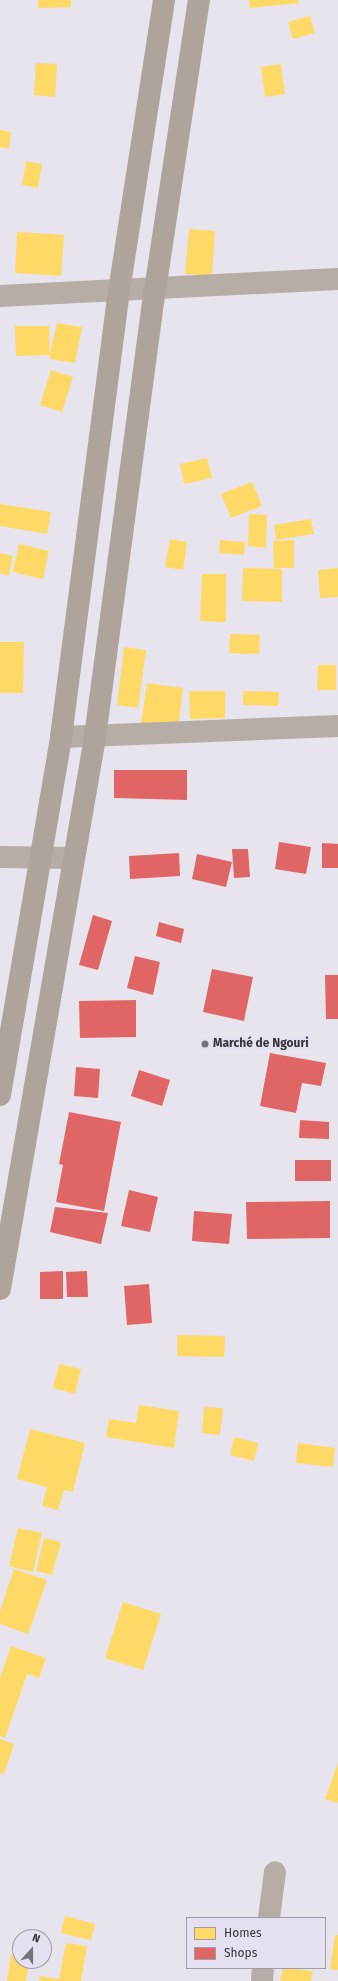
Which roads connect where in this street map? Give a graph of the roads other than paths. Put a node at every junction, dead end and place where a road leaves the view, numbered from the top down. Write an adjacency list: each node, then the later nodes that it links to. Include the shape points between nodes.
1 (164, 0): 5 (main road)
2 (198, 0): 4 (main road)
3 (338, 279): 4 (street)
4 (155, 290): 5 (street); 9 (main road)
5 (119, 291): 6 (street); 8 (main road)
6 (0, 296)
7 (338, 726): 9 (street)
8 (61, 737): 9 (street); 10 (main road)
9 (95, 737): 12 (main road)
10 (41, 856): 11 (street); 12 (street); 13 (main road)
11 (0, 857)
12 (74, 858): 14 (main road)
13 (0, 1095)
14 (0, 1289)
15 (275, 1872): 16 (street)
16 (269, 1917)
17 (263, 1969): 18 (street)
18 (262, 1981)

